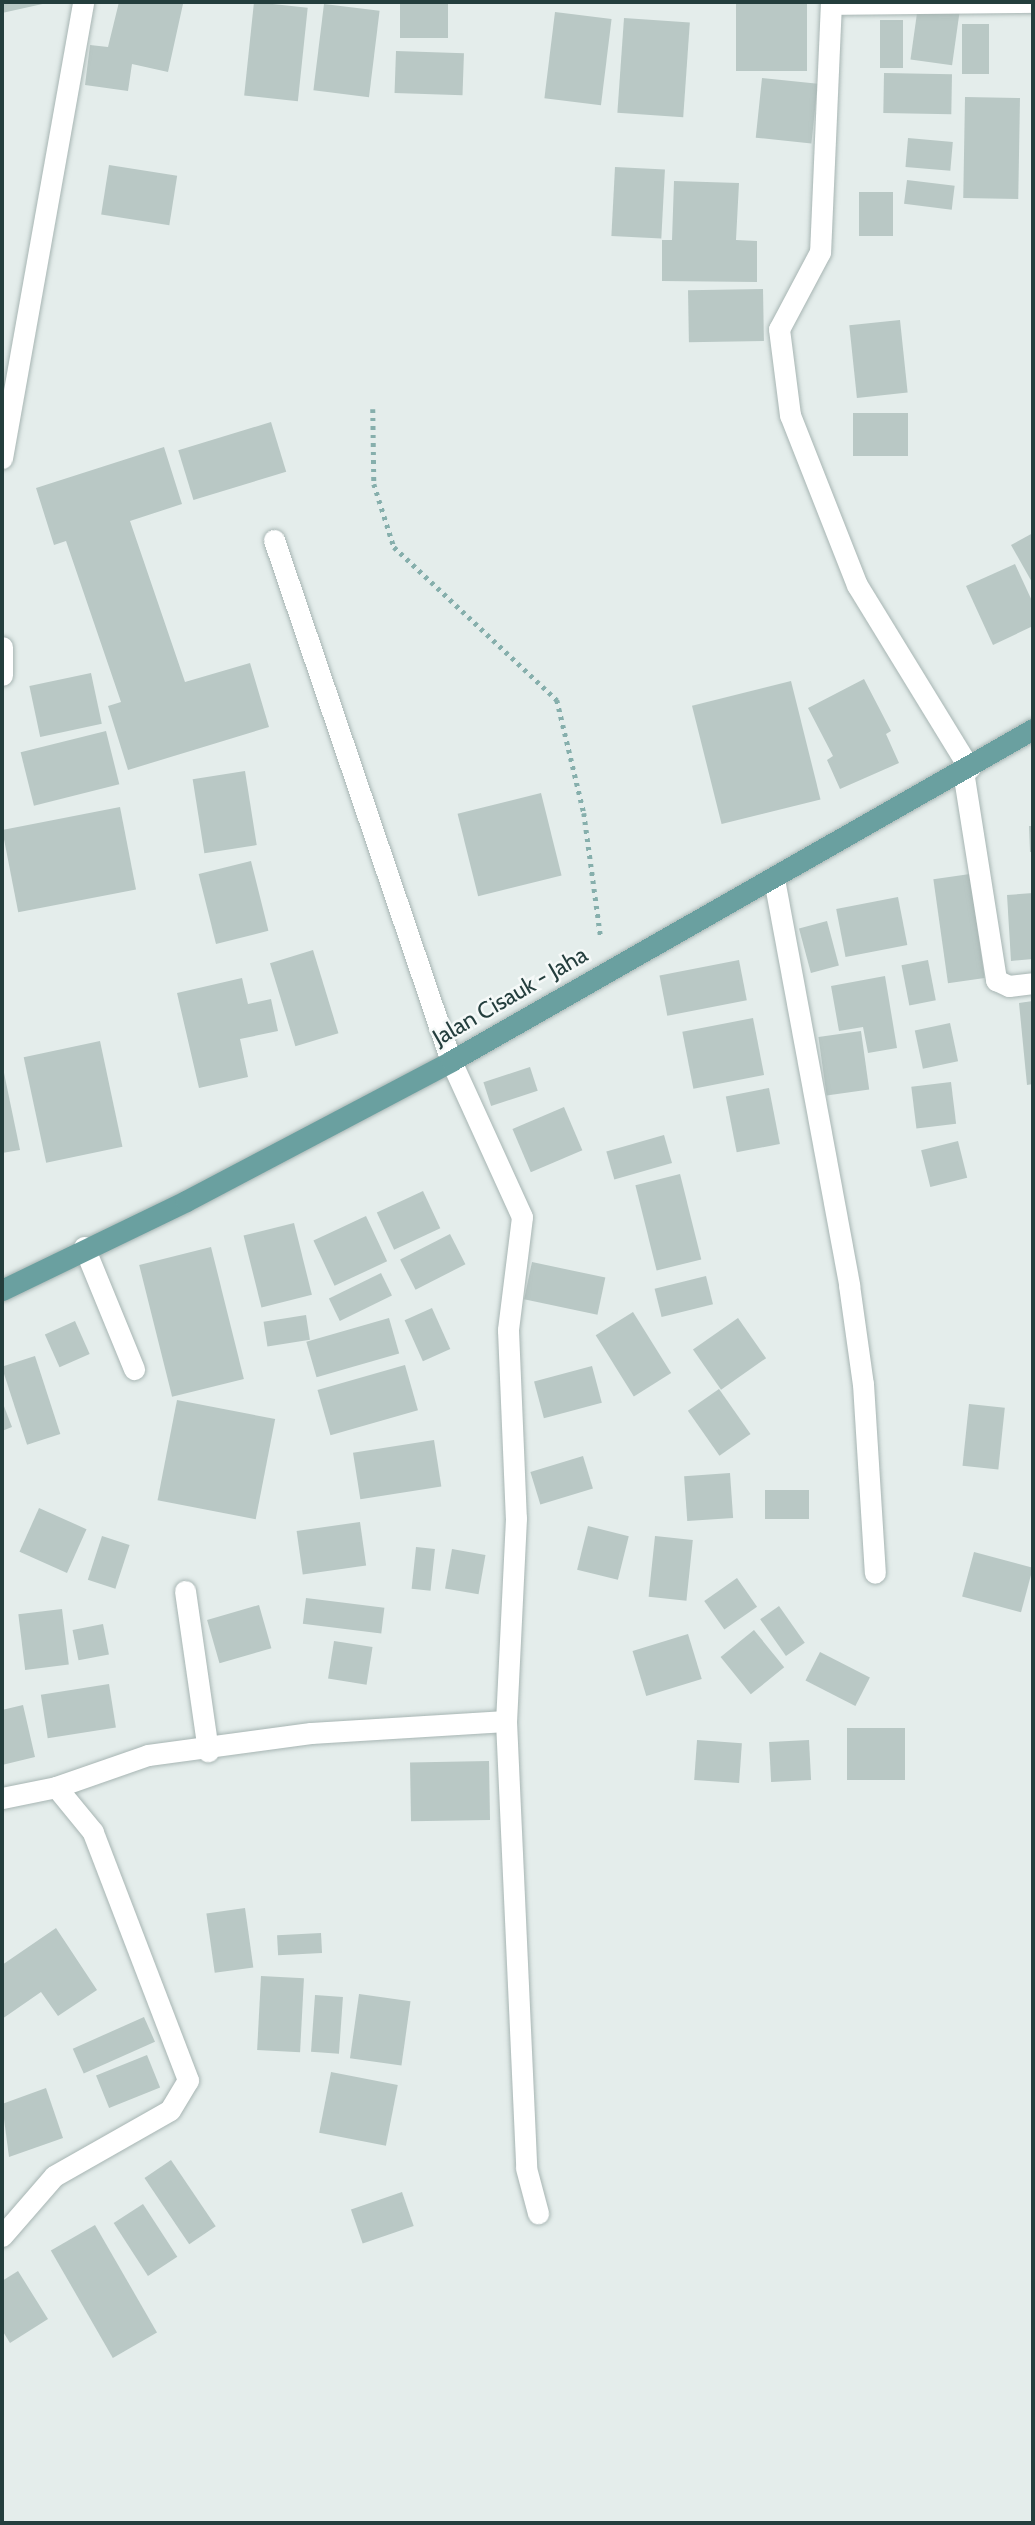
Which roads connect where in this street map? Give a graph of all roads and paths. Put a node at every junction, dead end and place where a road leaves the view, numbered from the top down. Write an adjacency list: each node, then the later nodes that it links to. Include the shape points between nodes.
1 (83, 2): 5 (street)
2 (1033, 2): 3 (street)
3 (831, 3): 10 (street, via 820,252 779,330 790,415 857,585)
4 (373, 409): 12 (path, via 374,484 394,547 557,700 584,813)
5 (2, 458)
6 (274, 540): 14 (street)
7 (2, 648): 8 (street)
8 (2, 676)
9 (1033, 729): 10 (main road, Jalan Cisauk - Jaha)
10 (966, 769): 11 (main road, Jalan Cisauk - Jaha); 13 (street, via 996,980 1009,986)
11 (774, 879): 12 (main road, Jalan Cisauk - Jaha); 18 (street, via 849,1285 863,1384)
12 (605, 971): 14 (main road, Jalan Cisauk - Jaha)
13 (1033, 983)
14 (451, 1061): 15 (main road, Jalan Cisauk - Jaha, via 186,1201); 20 (street, via 522,1217 508,1330 516,1518)
15 (84, 1248): 16 (main road, Jalan Cisauk - Jaha); 17 (street)
16 (2, 1290)
17 (134, 1369)
18 (874, 1573)
19 (185, 1591): 21 (street)
20 (506, 1721): 21 (street, via 311,1733); 24 (street, via 527,2168)
21 (208, 1751): 22 (street, via 148,1755)
22 (56, 1787): 23 (street); 25 (street, via 93,1832 188,2080 170,2110 54,2176)
23 (2, 1798)
24 (538, 2213)
25 (2, 2236)

